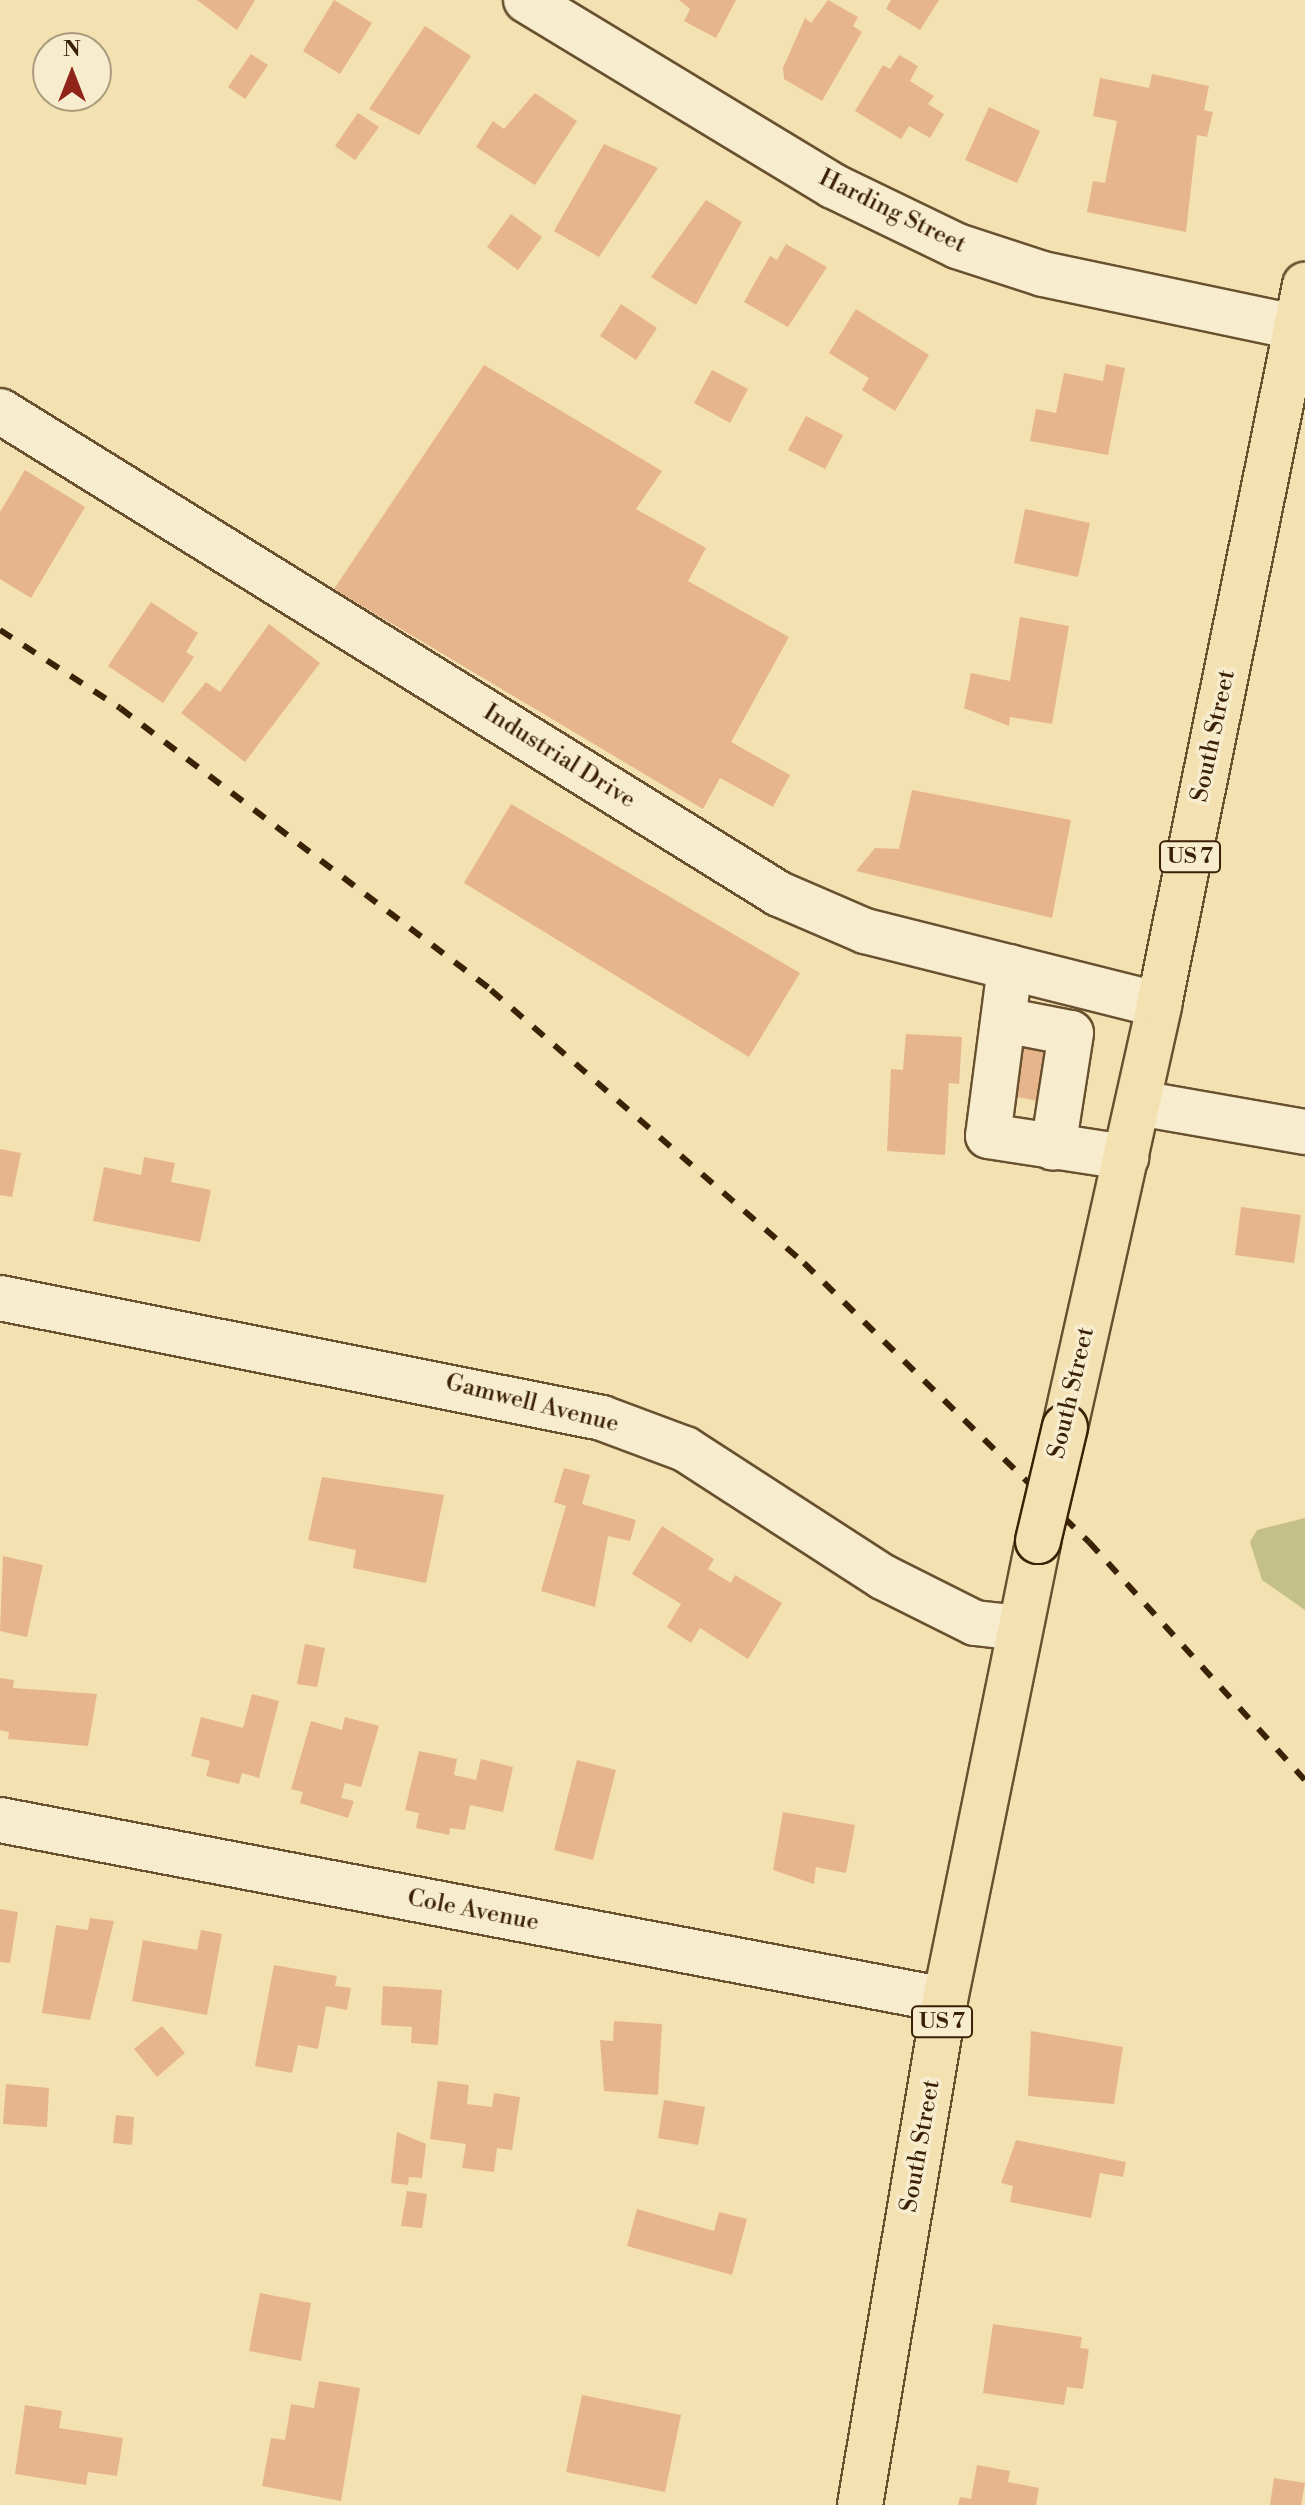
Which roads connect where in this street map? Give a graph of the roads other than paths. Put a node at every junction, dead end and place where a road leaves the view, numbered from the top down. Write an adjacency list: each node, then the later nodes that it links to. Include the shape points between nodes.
1 (526, 0): 2 (street, Harding Street, via 833,186 957,246 1043,274)
2 (1303, 313): 5 (highway, South Street / US 7)
3 (0, 411): 4 (street, Industrial Drive, via 779,894 865,931)
4 (1010, 967): 5 (street, Industrial Drive); 6 (street)
5 (1159, 1005): 7 (highway, South Street / US 7)
6 (1004, 1020): 9 (street, via 988,1136); 9 (street, via 1071,1033)
7 (1139, 1103): 8 (street); 10 (highway, South Street / US 7)
8 (1305, 1132)
9 (1053, 1148): 10 (street)
10 (1126, 1157): 12 (highway, South Street / US 7, bridge)
11 (0, 1298): 12 (street, Gamwell Avenue, via 602,1418 685,1449 883,1577 975,1623)
12 (1019, 1628): 14 (highway, South Street / US 7)
13 (0, 1820): 14 (street, Cole Avenue)
14 (945, 2000): 15 (highway, South Street / US 7)
15 (860, 2505)

